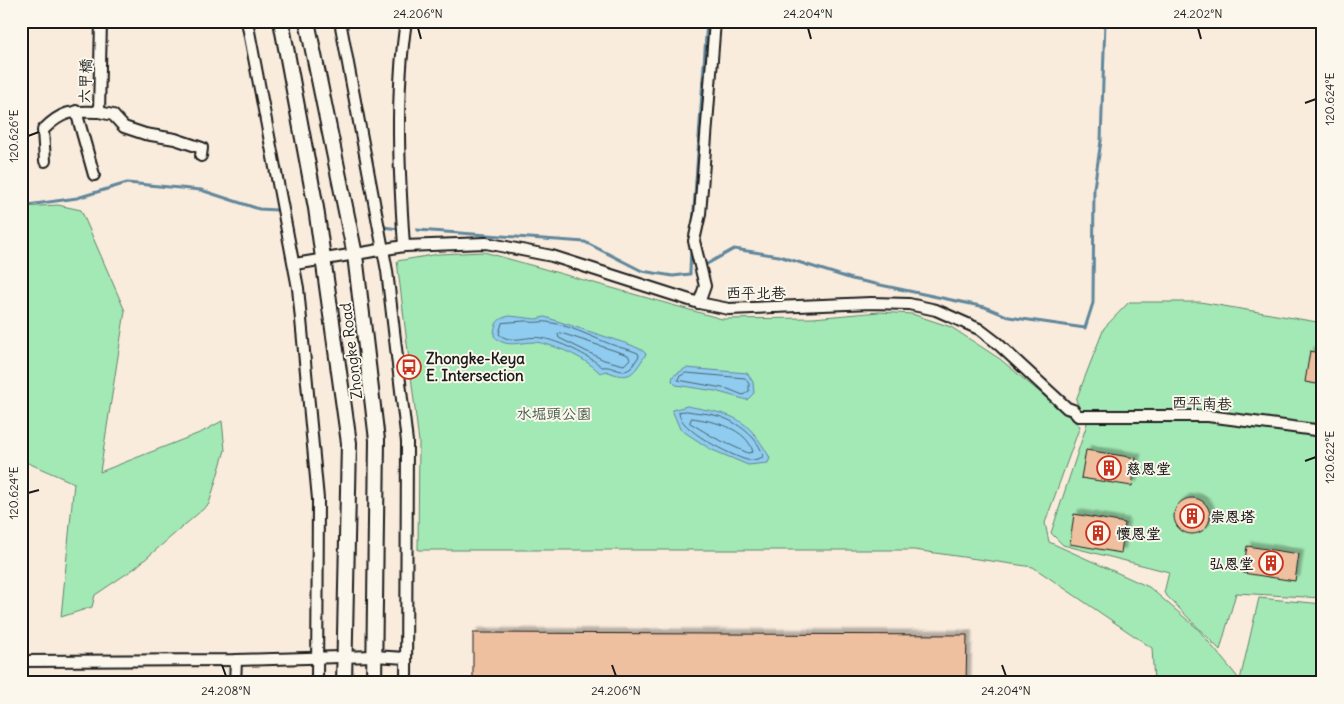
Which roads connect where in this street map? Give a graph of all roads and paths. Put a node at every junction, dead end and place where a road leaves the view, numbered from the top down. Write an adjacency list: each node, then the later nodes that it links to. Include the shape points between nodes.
1 (101, 21): 9 (street, 六甲橋)
2 (247, 21): 17 (street)
3 (281, 21): 16 (street, Zhongke Road)
4 (307, 21): 15 (street, Zhongke Road)
5 (340, 21): 14 (street)
6 (406, 21): 13 (street, via 401,58 399,152)
7 (715, 21): 18 (street, via 700,214 694,241 706,286)
8 (76, 111): 9 (street); 11 (street, via 58,116 43,130); 12 (street)
9 (99, 112): 10 (street, 六甲橋, via 113,115 124,127 202,148)
10 (201, 156)
11 (45, 161)
12 (94, 174)
13 (404, 246): 14 (street, 西平北巷); 18 (street, 西平北巷, via 486,243 552,256)
14 (382, 249): 15 (street, 西平北巷); 24 (street, via 407,442)
15 (355, 255): 16 (street, 西平北巷); 21 (street, Zhongke Road, via 377,440)
16 (323, 260): 17 (street, 西平北巷); 22 (street, Zhongke Road, via 349,443)
17 (295, 264): 23 (street, via 318,499)
18 (699, 303): 19 (street, 西平北巷, via 729,309 909,304 936,310 979,329)
19 (1078, 416): 20 (street, 西平南巷, via 1208,416)
20 (1323, 431)
21 (374, 656): 22 (street); 24 (street); 30 (street, Zhongke Road)
22 (343, 657): 23 (street); 29 (street, Zhongke Road)
23 (316, 658): 25 (street); 28 (street)
24 (406, 658): 31 (street)
25 (236, 660): 26 (street); 27 (street)
26 (21, 661)
27 (235, 683)
28 (317, 683)
29 (344, 683)
30 (374, 683)
31 (406, 683)

